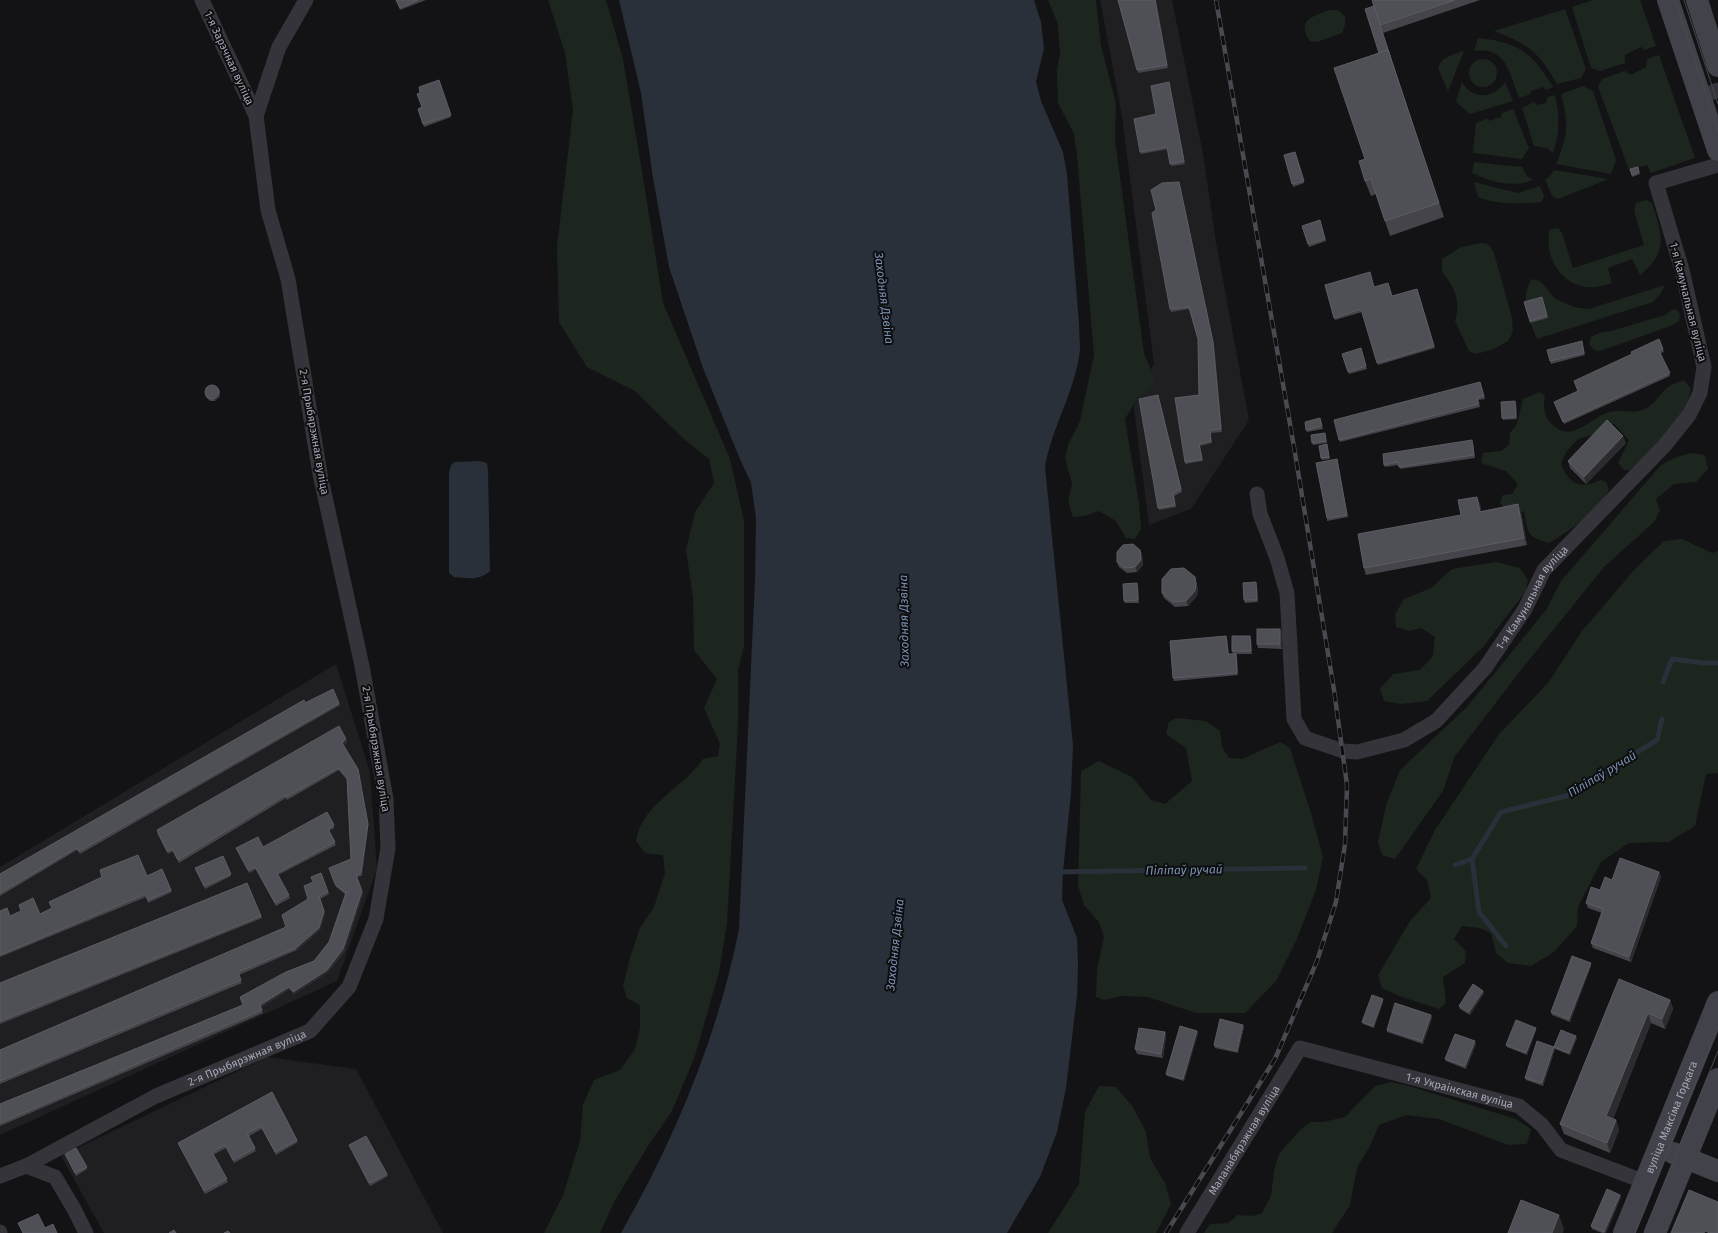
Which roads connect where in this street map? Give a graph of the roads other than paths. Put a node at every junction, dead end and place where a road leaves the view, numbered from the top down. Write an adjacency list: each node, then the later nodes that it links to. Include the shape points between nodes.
1 (202, 0): 7 (street, 1-я Зарэчная вуліца)
2 (306, 0): 7 (street, via 279,47)
3 (1668, 0): 6 (main road)
4 (1697, 0): 5 (main road)
5 (1718, 66)
6 (1710, 94): 8 (main road)
7 (256, 116): 16 (street, 2-я Прыбярэжная вуліца, via 268,210 288,279 320,474 362,666 386,799 388,848 376,919 349,987 310,1031 156,1096)
8 (1718, 150)
9 (1718, 165): 10 (street, 1-я Камунальная вуліца, via 1656,183 1682,270 1704,367 1700,393 1689,415 1665,445 1544,570 1525,609 1485,668 1436,722 1404,740 1357,752 1343,751 1305,738 1294,719 1286,593)
10 (1256, 494)
11 (1718, 1002): 14 (main road, вуліца Максіма Горкага)
12 (1300, 1048): 19 (street, 1-я Украінская вуліца, via 1519,1106 1542,1125 1560,1150); 21 (street, Маланабярэжная вуліца)
13 (1718, 1079): 15 (main road)
14 (1659, 1147): 15 (main road); 19 (main road, вуліца Максіма Горкага)
15 (1686, 1158): 17 (main road); 23 (main road)
16 (26, 1166): 18 (street, 2-я Прыбярэжная вуліца); 20 (street, via 55,1177)
17 (1718, 1171)
18 (0, 1176)
19 (1645, 1182): 22 (main road, вуліца Максіма Горкага)
20 (86, 1233)
21 (1187, 1233)
22 (1624, 1233)
23 (1655, 1233)

